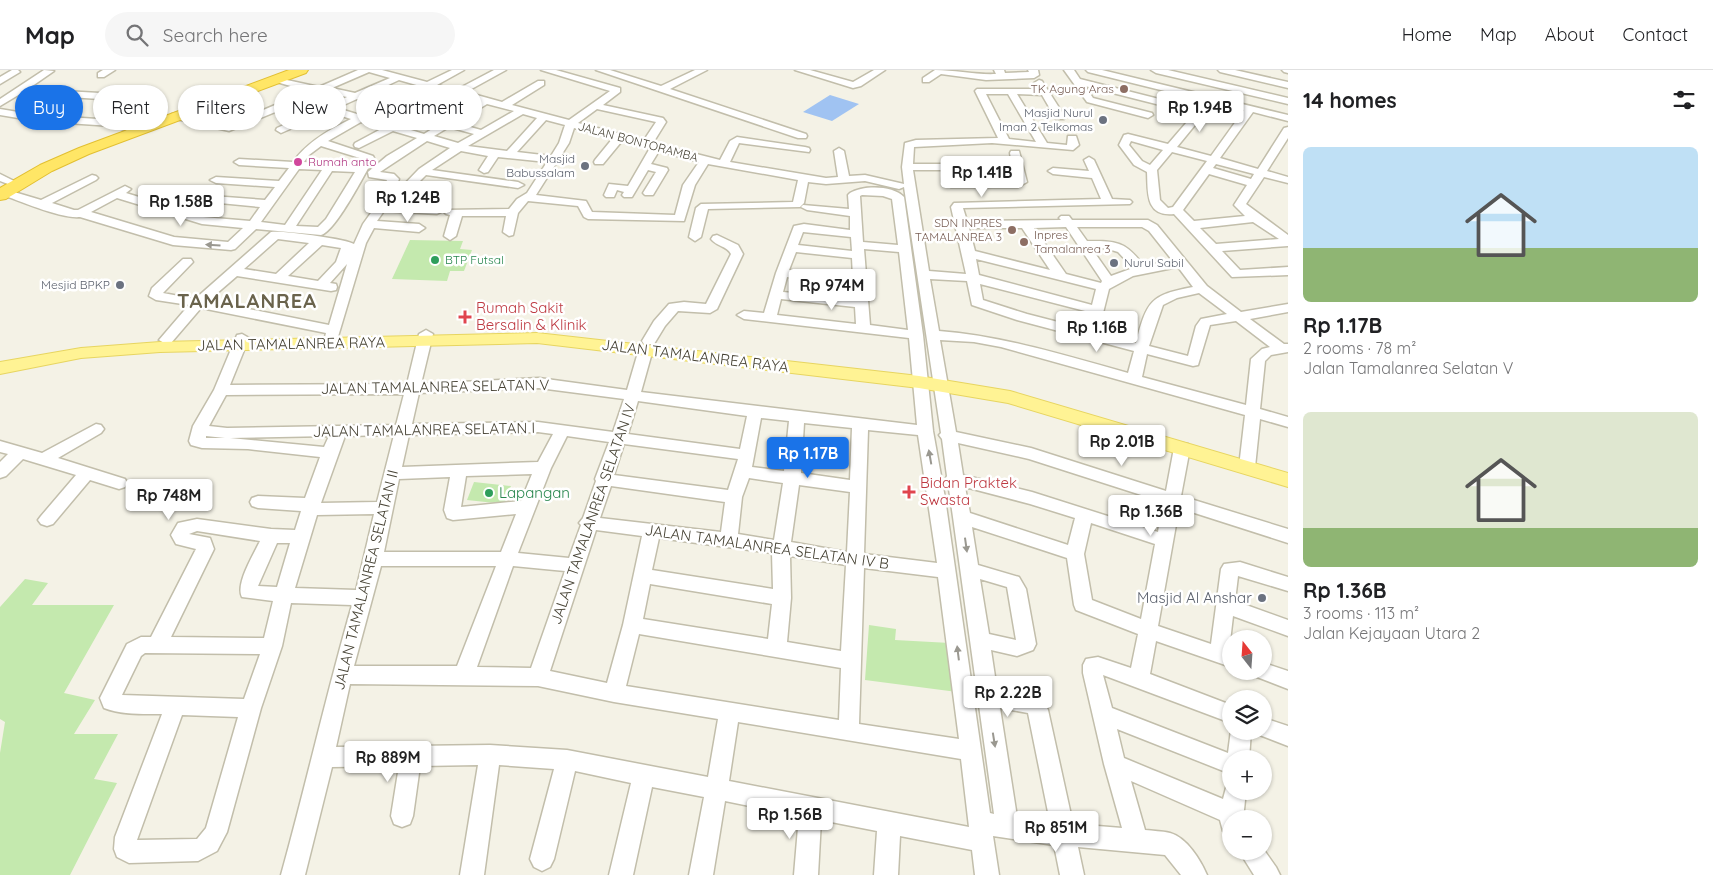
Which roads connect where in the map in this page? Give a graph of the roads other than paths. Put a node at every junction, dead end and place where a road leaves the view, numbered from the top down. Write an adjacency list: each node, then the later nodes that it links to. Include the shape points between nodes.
1 (289, 70): 32 (highway)
2 (301, 70): 27 (highway)
3 (366, 70): 36 (street)
4 (372, 70): 24 (street, JALAN BONTORAMBA)
5 (459, 70): 38 (street)
6 (501, 70): 39 (street)
7 (546, 70): 56 (street, via 617,89)
8 (702, 70): 41 (street)
9 (800, 70): 10 (street, via 853,85)
10 (879, 70)
11 (940, 70): 25 (street); 28 (street)
12 (986, 70): 25 (street)
13 (1033, 70): 21 (street, via 1034,75)
14 (1069, 70): 30 (street)
15 (1091, 70): 26 (street)
16 (1132, 70): 26 (street)
17 (1156, 70): 51 (street)
18 (1223, 70): 40 (street)
19 (49, 71): 33 (street)
20 (606, 71): 41 (street)
21 (1000, 73): 25 (street)
22 (0, 74): 29 (street, via 13,74)
23 (60, 74): 34 (street)
24 (400, 77): 37 (street); 38 (street, JALAN BONTORAMBA)
25 (977, 77)
26 (1122, 78): 42 (street)
27 (276, 79): 32 (highway); 35 (street)
28 (926, 80)
29 (0, 81)
30 (1076, 81): 52 (street); 62 (street, via 1090,100)
31 (541, 83): 55 (street)
32 (257, 84): 61 (highway); 63 (highway)
33 (26, 85)
34 (44, 85)
35 (296, 85)
36 (332, 85)
37 (381, 85)
38 (427, 85)
39 (474, 85)
40 (1288, 85)
41 (663, 89): 78 (street)
42 (1171, 90): 47 (street); 52 (street)
43 (15, 92): 53 (street)
44 (1011, 92): 65 (street, via 1041,88); 82 (street, via 980,93); 86 (street)
45 (346, 94): 46 (street)
46 (356, 96): 48 (street)
47 (1211, 99): 58 (street); 88 (street)
48 (346, 100)
49 (482, 100): 50 (street, JALAN BONTORAMBA)
50 (485, 101): 54 (street); 55 (street, JALAN BONTORAMBA)
51 (1288, 101)
52 (1160, 102): 62 (street)
53 (0, 103)
54 (482, 103)
55 (503, 106): 59 (street, JALAN BONTORAMBA)
56 (595, 106): 69 (street); 85 (street, via 660,120)
57 (274, 109): 63 (street, via 229,128)
58 (1250, 109): 66 (street); 96 (street)
59 (522, 111): 64 (street, JALAN BONTORAMBA); 76 (street)
60 (0, 112): 68 (street, via 33,118)
61 (168, 115)
62 (1148, 115): 77 (street)
63 (176, 116): 127 (highway)
64 (543, 117): 69 (street, JALAN BONTORAMBA); 94 (street)
65 (1060, 117)
66 (1288, 118)
67 (356, 121): 83 (street)
68 (93, 122)
69 (570, 124): 80 (street, JALAN BONTORAMBA); 95 (street, via 564,143)
70 (124, 130): 127 (highway, via 64,153)
71 (387, 130): 84 (street)
72 (398, 130): 79 (street)
73 (436, 130): 79 (street)
74 (471, 130): 76 (street)
75 (1288, 130): 115 (street)
76 (484, 134): 87 (street)
77 (1131, 134): 88 (street); 109 (street, via 1136,161)
78 (802, 136)
79 (424, 137): 87 (street); 91 (street)
80 (620, 137): 85 (street, JALAN BONTORAMBA); 100 (street)
81 (1072, 138): 86 (street, via 1074,145 1069,148)
82 (1004, 140): 86 (street); 107 (street, via 912,144 908,147)
83 (321, 141)
84 (359, 145): 91 (street)
85 (651, 146): 97 (street, JALAN BONTORAMBA); 103 (street)
86 (1044, 146)
87 (459, 147): 89 (street); 112 (street)
88 (1170, 148): 96 (street); 109 (street)
89 (496, 152): 94 (street); 108 (street)
90 (839, 152): 120 (street)
91 (386, 153): 111 (street)
92 (803, 153): 101 (street, via 736,140); 116 (street, via 774,159)
93 (1015, 153): 106 (street)
94 (510, 154): 95 (street)
95 (553, 159): 136 (street)
96 (1212, 159): 110 (street); 115 (street)
97 (705, 160): 101 (street, JALAN BONTORAMBA); 136 (street, via 689,185 680,219 588,215 582,203)
98 (1089, 160): 117 (street)
99 (240, 162): 102 (street)
100 (599, 162)
101 (723, 164): 114 (street, JALAN BONTORAMBA)
102 (296, 166): 104 (street); 111 (street, via 305,153 320,142 368,156); 124 (street)
103 (645, 166): 130 (street); 131 (street, via 663,170)
104 (329, 167): 111 (street); 157 (street)
105 (948, 167): 106 (street, via 985,163); 106 (street, via 948,183 951,184 1015,185 1021,182); 107 (street)
106 (1018, 167)
107 (907, 168): 129 (street)
108 (484, 170)
109 (1152, 170): 144 (street, via 1156,206 1164,211)
110 (1206, 170): 123 (street); 144 (street)
111 (367, 171): 142 (street, via 393,178); 157 (street, via 324,230)
112 (423, 171): 125 (street); 135 (street)
113 (1053, 171): 117 (street)
114 (757, 172): 116 (street, JALAN BONTORAMBA); 126 (street)
115 (1260, 172): 122 (street); 123 (street)
116 (770, 174): 118 (street, JALAN BONTORAMBA)
117 (1096, 175): 138 (street)
118 (804, 177): 120 (street, JALAN BONTORAMBA, via 826,181); 161 (street, via 796,204 705,206)
119 (92, 178): 137 (street)
120 (844, 179): 129 (street, JALAN BONTORAMBA, via 868,179)
121 (216, 180): 124 (street)
122 (1288, 180)
123 (1254, 183): 150 (street, via 1240,205)
124 (282, 184): 141 (street)
125 (518, 185)
126 (752, 185)
127 (4, 186): 137 (street)
128 (127, 188): 132 (street)
129 (909, 189): 177 (street)
130 (629, 193): 133 (street, via 622,187 613,186)
131 (649, 193)
132 (116, 194): 147 (street); 153 (street, via 202,220)
133 (610, 195)
134 (199, 198): 141 (street)
135 (397, 198)
136 (528, 198): 148 (street, via 522,200)
137 (45, 202): 147 (street, via 65,213)
138 (1108, 202): 139 (street); 140 (street)
139 (1126, 202)
140 (1055, 203): 151 (street); 154 (street, via 960,205 957,207)
141 (268, 204): 153 (street)
142 (382, 207): 145 (street); 152 (street)
143 (807, 207): 149 (street)
144 (1180, 208): 156 (street)
145 (437, 212)
146 (453, 212): 148 (street); 160 (street)
147 (81, 213): 153 (street, one-way to 147, via 233,245 208,245 173,241)
148 (512, 213): 159 (street)
149 (855, 213): 165 (street); 169 (street, via 856,192 896,195)
150 (1255, 218): 156 (street); 164 (street)
151 (1069, 223): 155 (street); 166 (street); 172 (street, via 1144,223 1153,228)
152 (369, 224): 158 (street); 184 (street)
153 (253, 225): 157 (street)
154 (962, 225): 155 (street); 170 (street)
155 (1026, 225): 178 (street)
156 (1192, 225): 168 (street)
157 (288, 228)
158 (419, 228)
159 (509, 232)
160 (450, 236)
161 (695, 237)
162 (717, 238): 202 (street, JALAN TAMALANREA SELATAN IV, via 734,248 737,254 710,309 674,307 659,324)
163 (320, 240): 173 (street, via 275,235); 180 (street); 183 (street, via 348,245 342,263)
164 (1288, 241): 168 (street)
165 (857, 245): 167 (street); 167 (street, via 800,228); 169 (street); 181 (street)
166 (1083, 245): 174 (street, via 1119,246); 182 (street)
167 (792, 248): 176 (street)
168 (1214, 248): 175 (street, via 1235,273)
169 (906, 249): 197 (street)
170 (969, 253): 178 (street); 179 (street)
171 (187, 262): 187 (street, via 155,296)
172 (1179, 262): 174 (street); 185 (street)
173 (232, 271): 180 (street); 187 (street)
174 (1142, 271): 182 (street)
175 (1288, 272)
176 (782, 273): 181 (street); 186 (street)
177 (924, 275): 179 (street); 198 (street)
178 (1061, 276): 182 (street)
179 (974, 278): 190 (street); 196 (street, via 978,303)
180 (278, 279): 183 (street)
181 (861, 282): 188 (street)
182 (1109, 282): 190 (street)
183 (321, 285): 184 (street)
184 (347, 289): 195 (street)
185 (1202, 289): 192 (street); 205 (street, via 1156,303)
186 (776, 295): 188 (street); 193 (street)
187 (198, 303): 195 (street); 200 (street)
188 (862, 304): 194 (street)
189 (1288, 308): 192 (street)
190 (1096, 310): 196 (street)
191 (744, 315): 193 (street)
192 (1239, 317): 204 (street); 205 (street, via 1204,324 1193,362)
193 (769, 318): 194 (street)
194 (863, 329): 197 (street)
195 (333, 333): 199 (main road, JALAN TAMALANREA RAYA); 201 (main road, JALAN TAMALANREA RAYA)
196 (1090, 334): 205 (street)
197 (916, 335): 208 (street)
198 (933, 335): 209 (street, via 1002,343); 210 (street)
199 (425, 338): 201 (main road, JALAN TAMALANREA RAYA); 202 (main road, JALAN TAMALANREA RAYA, via 537,338); 211 (street, JALAN TAMALANREA SELATAN II)
200 (166, 340): 201 (main road, JALAN TAMALANREA RAYA); 203 (main road, JALAN TAMALANREA RAYA)
201 (241, 341): 203 (main road, JALAN TAMALANREA RAYA); 212 (street)
202 (648, 345): 208 (main road, JALAN TAMALANREA RAYA); 213 (street, JALAN TAMALANREA SELATAN IV)
203 (116, 346): 206 (main road, JALAN TAMALANREA RAYA); 207 (main road, JALAN TAMALANREA RAYA)
204 (1285, 349): 215 (street, via 1262,354 1258,359)
205 (1143, 350): 209 (street)
206 (0, 359)
207 (0, 368)
208 (919, 378): 210 (main road, JALAN TAMALANREA RAYA); 224 (street)
209 (1134, 379): 215 (street)
210 (939, 380): 225 (street); 228 (main road, JALAN TAMALANREA RAYA, via 1010,397); 232 (main road, JALAN TAMALANREA RAYA, via 1012,389)
211 (412, 389): 212 (street, JALAN TAMALANREA SELATAN V); 213 (street, JALAN TAMALANREA SELATAN V, via 539,383); 221 (street, JALAN TAMALANREA SELATAN II)
212 (221, 390): 220 (street)
213 (633, 395): 214 (street, JALAN TAMALANREA SELATAN V); 226 (street, JALAN TAMALANREA SELATAN IV)
214 (755, 412): 216 (street, JALAN TAMALANREA SELATAN V); 233 (street)
215 (1253, 413): 217 (street); 232 (street)
216 (797, 416): 218 (street, JALAN TAMALANREA SELATAN V); 240 (street)
217 (1288, 422)
218 (860, 424): 224 (street, JALAN TAMALANREA SELATAN V); 245 (street)
219 (96, 429): 231 (street)
220 (201, 429): 222 (street, JALAN TAMALANREA SELATAN I, via 227,434); 230 (street, via 196,441 202,443)
221 (403, 430): 222 (street, JALAN TAMALANREA SELATAN I); 223 (street, JALAN TAMALANREA SELATAN I, via 527,427); 239 (street, JALAN TAMALANREA SELATAN II)
222 (339, 431): 230 (street)
223 (562, 431): 226 (street, JALAN TAMALANREA SELATAN I); 234 (street)
224 (925, 431): 247 (street, one-way to 224)
225 (947, 434): 241 (street); 248 (street, via 1031,454)
226 (618, 437): 233 (street, JALAN TAMALANREA SELATAN I); 242 (street, JALAN TAMALANREA SELATAN IV)
227 (0, 446): 229 (street)
228 (1182, 448): 232 (main road, JALAN TAMALANREA RAYA); 248 (street)
229 (21, 451): 231 (street); 237 (street)
230 (329, 452): 250 (street)
231 (45, 458): 238 (street)
232 (1247, 463): 236 (main road, JALAN TAMALANREA RAYA); 243 (main road, JALAN TAMALANREA RAYA)
233 (745, 464): 240 (street); 246 (street)
234 (543, 468): 235 (street); 251 (street)
235 (460, 470): 239 (street); 251 (street, via 453,514)
236 (1288, 470)
237 (0, 472)
238 (88, 472): 244 (street); 255 (street)
239 (393, 473): 252 (street, JALAN TAMALANREA SELATAN II)
240 (792, 478): 245 (street); 263 (street)
241 (954, 478): 253 (street); 254 (street)
242 (603, 479): 246 (street); 256 (street, JALAN TAMALANREA SELATAN IV)
243 (1288, 480)
244 (119, 483)
245 (859, 487): 267 (street)
246 (734, 497): 261 (street)
247 (937, 498): 253 (street); 270 (street)
248 (1172, 500): 259 (street); 262 (street)
249 (258, 502): 250 (street)
250 (312, 507): 252 (street); 260 (street)
251 (527, 507): 266 (street)
252 (384, 508): 265 (street, JALAN TAMALANREA SELATAN II)
253 (960, 508): 264 (street); 269 (street, one-way to 269)
254 (1084, 514): 262 (street); 264 (street)
255 (47, 520)
256 (588, 523): 257 (street, JALAN TAMALANREA SELATAN IV B); 268 (street, JALAN TAMALANREA SELATAN IV)
257 (652, 530): 261 (street, JALAN TAMALANREA SELATAN IV B); 271 (street)
258 (271, 536): 260 (street); 273 (street, via 248,592); 282 (street, via 197,525 184,528 180,538 204,543 205,549)
259 (1288, 536)
260 (301, 537): 273 (street)
261 (729, 539): 263 (street, JALAN TAMALANREA SELATAN IV B)
262 (1166, 541): 279 (street)
263 (781, 549): 267 (street, JALAN TAMALANREA SELATAN IV B); 275 (street)
264 (1075, 554): 279 (street, via 1082,605)
265 (374, 559): 266 (street); 274 (street, JALAN TAMALANREA SELATAN II)
266 (507, 559): 268 (street); 288 (street)
267 (856, 560): 270 (street, JALAN TAMALANREA SELATAN IV B); 286 (street)
268 (575, 565): 290 (street, JALAN TAMALANREA SELATAN IV)
269 (969, 569): 281 (street); 281 (street, via 1013,582 1017,588 1026,644 1017,648)
270 (946, 571): 303 (street, one-way to 270)
271 (643, 576): 275 (street); 277 (street)
272 (1288, 584): 276 (street, via 1231,568)
273 (284, 596): 274 (street); 283 (street)
274 (363, 598): 289 (street, JALAN TAMALANREA SELATAN II)
275 (782, 598): 284 (street)
276 (1226, 605): 278 (street); 280 (street)
277 (632, 625): 284 (street); 293 (street)
278 (1288, 628)
279 (1148, 630): 285 (street); 291 (street)
280 (1226, 630)
281 (980, 640): 294 (street)
282 (157, 645): 283 (street); 295 (street, via 145,644 135,648 110,700 119,704)
283 (272, 646): 296 (street)
284 (777, 650): 286 (street)
285 (1222, 656)
286 (850, 661): 301 (street)
287 (1272, 674): 292 (street)
288 (464, 675): 289 (street); 290 (street)
289 (342, 676): 309 (street, JALAN TAMALANREA SELATAN II)
290 (538, 677): 293 (street)
291 (1139, 679): 297 (street); 299 (street, via 1093,665)
292 (1288, 680)
293 (614, 693): 298 (street)
294 (988, 697): 316 (street, one-way to 316); 318 (street, via 1030,704 1038,710)
295 (176, 705): 296 (street); 296 (street, via 126,836 125,848 129,852 198,850 208,846 216,832)
296 (251, 708)
297 (1222, 711)
298 (730, 712): 301 (street); 311 (street)
299 (1103, 714): 307 (street); 308 (street)
300 (1272, 730): 302 (street)
301 (849, 731): 303 (street)
302 (1288, 736)
303 (970, 751): 317 (street)
304 (490, 754): 305 (street); 306 (street); 323 (street)
305 (412, 757): 309 (street); 314 (street)
306 (567, 760): 310 (street); 320 (street)
307 (1222, 760)
308 (1115, 764): 313 (street); 319 (street)
309 (322, 765): 322 (street, JALAN TAMALANREA SELATAN II)
310 (643, 776): 311 (street); 324 (street)
311 (717, 788): 312 (street); 325 (street)
312 (811, 807): 315 (street); 326 (street)
313 (1222, 813)
314 (402, 816)
315 (889, 822): 317 (street); 327 (street)
316 (1007, 826): 317 (street); 318 (street)
317 (981, 832): 328 (street)
318 (1064, 835): 319 (street); 329 (street)
319 (1136, 840): 330 (street, via 1169,844)
320 (542, 859)
321 (1257, 860): 331 (street)
322 (293, 875)
323 (472, 875)
324 (621, 875)
325 (701, 875)
326 (806, 875)
327 (886, 875)
328 (987, 875)
329 (1072, 875)
330 (1195, 875)
331 (1268, 875)

